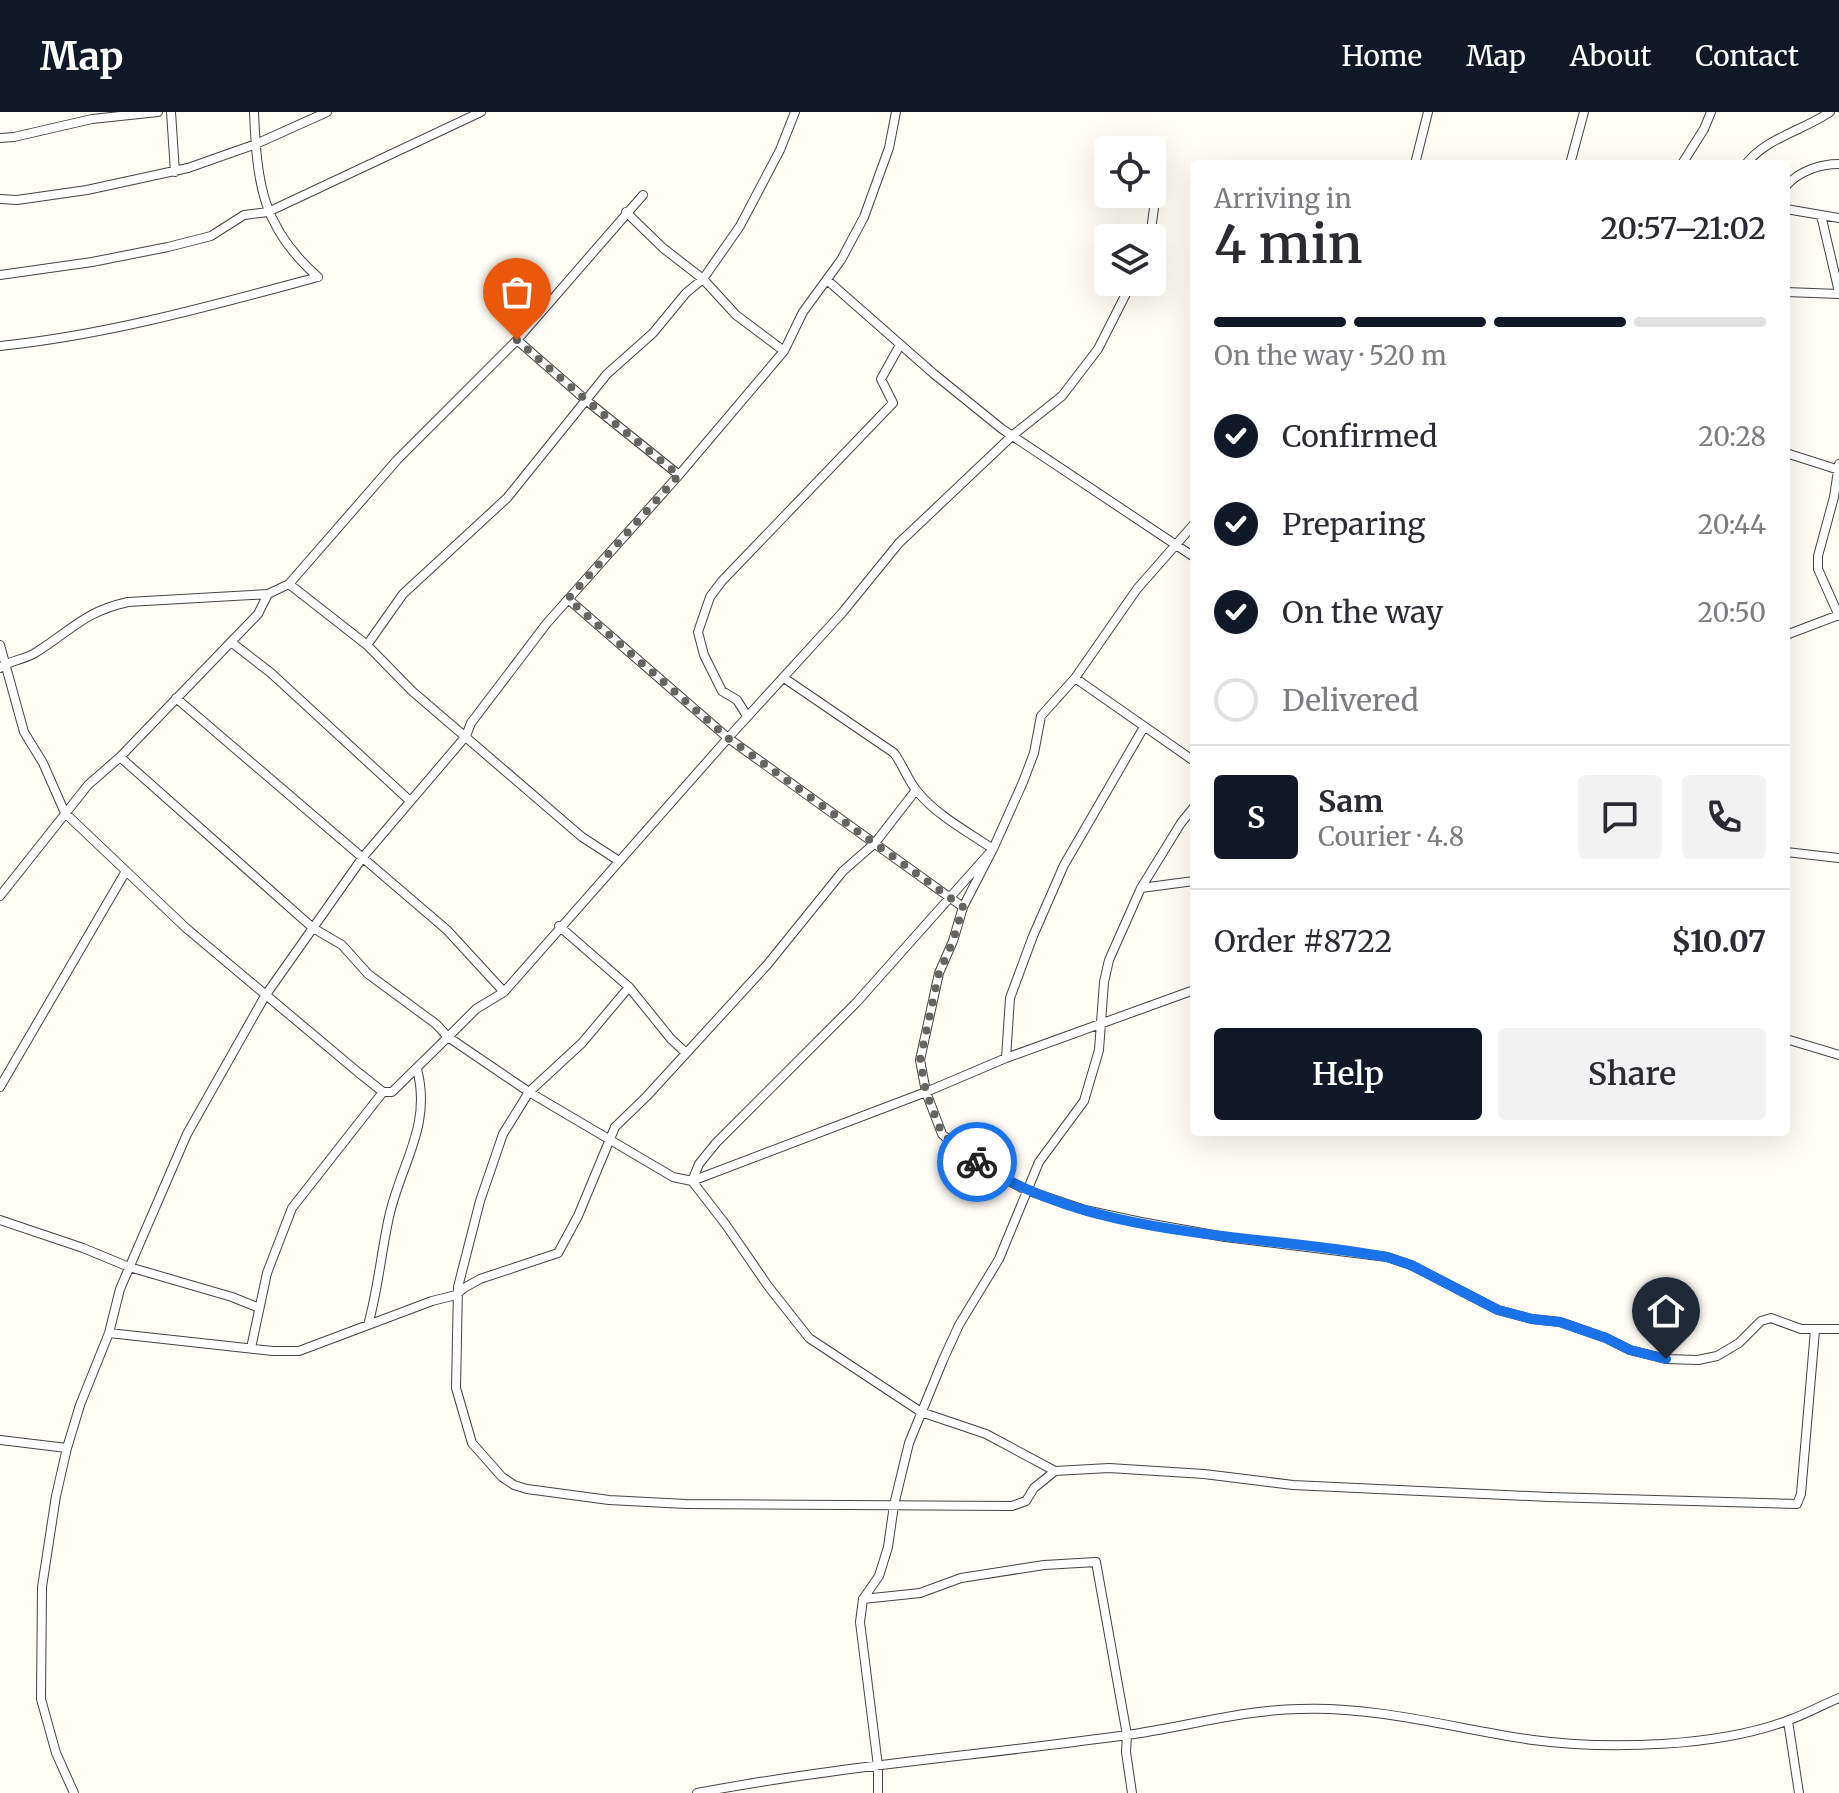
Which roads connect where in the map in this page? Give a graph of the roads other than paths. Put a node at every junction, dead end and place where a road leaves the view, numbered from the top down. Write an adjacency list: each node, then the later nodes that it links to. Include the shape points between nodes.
1 (158, 112): 12 (street)
2 (171, 112): 19 (street)
3 (254, 112): 13 (street)
4 (327, 112): 13 (street)
5 (481, 112): 24 (street)
6 (795, 112): 29 (street, via 740,226)
7 (896, 112): 30 (street, via 877,186)
8 (1428, 112): 14 (street)
9 (1584, 112): 15 (street)
10 (1711, 112): 16 (street)
11 (1830, 112): 17 (street)
12 (0, 138)
13 (256, 144): 19 (street); 24 (street)
14 (1416, 160)
15 (1571, 160)
16 (1685, 160)
17 (1751, 160)
18 (1839, 164): 20 (street, via 1820,164)
19 (175, 172): 22 (street, via 87,190)
20 (1790, 180)
21 (643, 195): 25 (street)
22 (0, 199)
23 (1790, 210): 26 (street)
24 (268, 212): 28 (street, via 244,215 211,236 168,247); 36 (street, via 282,240 318,277 44,342)
25 (626, 212): 29 (street); 34 (street)
26 (1821, 215): 27 (street); 32 (street)
27 (1839, 218)
28 (0, 275)
29 (703, 279): 37 (street, via 736,315); 38 (street, via 607,374)
30 (827, 280): 35 (street); 37 (street)
31 (1790, 292): 32 (street)
32 (1839, 293)
33 (1125, 296): 39 (street, via 1098,349 1062,396)
34 (517, 340): 38 (street); 46 (street, via 397,460)
35 (900, 345): 39 (street); 58 (street, via 881,379 893,403 710,597 698,632 704,655 722,691 737,700)
36 (0, 346)
37 (784, 351): 42 (street)
38 (587, 401): 42 (street); 53 (street, via 507,498 403,594)
39 (1013, 435): 44 (street); 55 (street, via 899,543)
40 (1790, 454): 41 (street)
41 (1839, 468): 49 (street, via 1818,556 1818,569)
42 (679, 475): 48 (street)
43 (1190, 528): 44 (street)
44 (1175, 543): 45 (street); 56 (street)
45 (1190, 554)
46 (289, 584): 47 (street); 53 (street)
47 (268, 594): 51 (street, via 258,614); 54 (street, via 108,606 33,654)
48 (568, 599): 60 (street); 61 (street)
49 (1839, 616): 50 (street)
50 (1790, 634)
51 (231, 642): 57 (street); 65 (street)
52 (0, 645): 54 (street)
53 (367, 645): 60 (street)
54 (3, 665): 67 (street, via 24,732)
55 (784, 678): 58 (street); 64 (street, via 894,753)
56 (1075, 678): 59 (street); 69 (street, via 1041,716 1034,753)
57 (176, 698): 62 (street); 71 (street)
58 (747, 716): 61 (street)
59 (1144, 727): 63 (street); 91 (street, via 1064,865 1033,936 1010,998)
60 (466, 736): 65 (street); 73 (street, via 582,837)
61 (728, 738): 68 (street); 73 (street)
62 (120, 757): 67 (street); 81 (street)
63 (1190, 758)
64 (916, 790): 68 (street); 69 (street)
65 (409, 800): 71 (street)
66 (1190, 812): 76 (street)
67 (65, 813): 74 (street); 77 (street)
68 (875, 843): 78 (street); 89 (street, via 843,871)
69 (993, 849): 78 (street); 79 (street)
70 (1790, 852): 72 (street)
71 (363, 857): 81 (street); 84 (street, via 447,930)
72 (1839, 858)
73 (619, 861): 80 (street)
74 (126, 871): 85 (street); 93 (street)
75 (1190, 882): 76 (street)
76 (1141, 888): 86 (street, via 1109,960)
77 (0, 896)
78 (950, 898): 79 (street); 98 (street, via 856,1003 716,1143)
79 (963, 907): 96 (street, via 939,973 920,1060)
80 (559, 926): 82 (street); 84 (street)
81 (313, 928): 85 (street); 87 (street, via 342,945 368,974)
82 (629, 987): 89 (street); 95 (street, via 582,1043)
83 (1190, 991): 86 (street)
84 (504, 992): 87 (street, via 476,1009)
85 (265, 996): 94 (street); 101 (street, via 187,1134)
86 (1101, 1024): 91 (street); 99 (street, via 1096,1070 1084,1101 1039,1162)
87 (448, 1037): 92 (street); 95 (street)
88 (1790, 1040): 90 (street)
89 (686, 1053): 97 (street)
90 (1839, 1055)
91 (1006, 1058): 96 (street)
92 (417, 1069): 94 (street, via 396,1091); 104 (street, via 423,1101 419,1124 390,1214)
93 (0, 1087)
94 (383, 1092): 103 (street, via 292,1208)
95 (529, 1092): 97 (street); 102 (street, via 503,1134)
96 (926, 1092): 98 (street); 99 (street, via 942,1134)
97 (610, 1138): 98 (street, via 661,1171); 102 (street, via 558,1253 480,1279)
98 (692, 1181): 109 (street, via 809,1338)
99 (1026, 1190): 106 (street, via 1141,1222 1387,1257 1498,1310 1560,1322 1666,1359 1717,1356 1771,1318); 109 (street, via 999,1259 959,1325)
100 (0, 1220): 101 (street)
101 (129, 1267): 103 (street); 107 (street)
102 (456, 1295): 104 (street); 113 (street, via 456,1388 472,1443 514,1485 609,1500)
103 (257, 1307): 108 (street)
104 (368, 1325): 108 (street, via 299,1351)
105 (1839, 1329): 106 (street)
106 (1815, 1330): 112 (street, via 1797,1504 1293,1485 1109,1468)
107 (109, 1333): 108 (street); 111 (street)
108 (251, 1348)
109 (921, 1412): 112 (street, via 986,1434); 113 (street)
110 (0, 1440): 111 (street)
111 (67, 1448): 119 (street, via 42,1587 41,1699)
112 (1055, 1471): 113 (street, via 1026,1501 1012,1506)
113 (894, 1505): 114 (street, via 879,1576)
114 (863, 1599): 117 (street, via 920,1593 961,1578 1096,1562); 118 (street, via 860,1622)
115 (1839, 1698): 116 (street)
116 (1788, 1721): 117 (street, via 1730,1735 1618,1746 1534,1740 1387,1715 1302,1708); 123 (street)
117 (1127, 1735): 118 (street); 122 (street)
118 (878, 1766): 120 (street); 121 (street)
119 (74, 1793)
120 (697, 1793)
121 (878, 1793)
122 (1132, 1793)
123 (1799, 1793)

